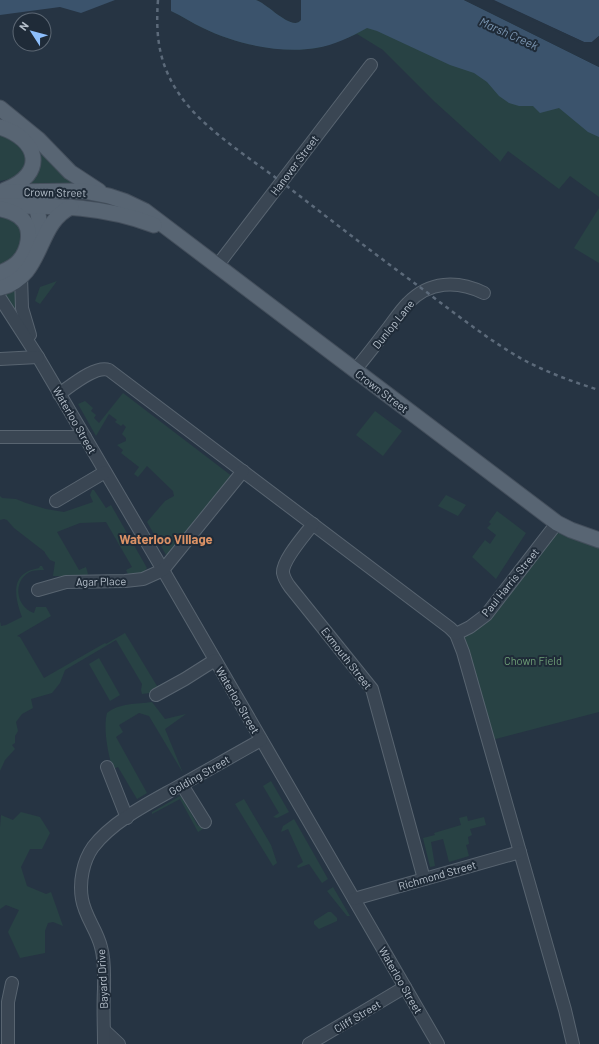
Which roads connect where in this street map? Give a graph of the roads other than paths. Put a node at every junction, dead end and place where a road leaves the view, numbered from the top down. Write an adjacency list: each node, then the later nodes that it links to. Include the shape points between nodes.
1 (371, 65): 14 (street, Hanover Street)
2 (0, 108): 4 (main road)
3 (0, 116): 4 (main road)
4 (19, 123): 8 (main road, via 70,172)
5 (0, 127): 7 (main road, via 20,136 28,144 34,161 32,169 22,182)
6 (28, 191): 7 (main road, Crown Street); 8 (main road, Crown Street, via 84,191); 9 (main road)
7 (0, 192)
8 (108, 196): 12 (main road, Crown Street, via 145,211)
9 (36, 206): 10 (main road, Crown Street); 11 (main road, Crown Street); 13 (main road, via 40,219)
10 (0, 207): 15 (main road, via 15,213 29,230 20,260)
11 (72, 207): 12 (main road, Crown Street, via 121,214); 13 (main road, via 54,220)
12 (172, 231): 14 (main road, Crown Street)
13 (37, 253): 16 (main road)
14 (217, 266): 22 (main road, Crown Street)
15 (0, 273)
16 (21, 276): 17 (main road); 20 (street, via 23,316)
17 (0, 288)
18 (484, 293): 22 (street, Dunlop Lane, via 456,284 424,290 408,303)
19 (0, 298): 20 (street)
20 (38, 357): 21 (street); 23 (street, Waterloo Street)
21 (0, 359)
22 (355, 370): 29 (main road, Crown Street)
23 (59, 394): 25 (street, Waterloo Street); 26 (street, via 95,371 109,370)
24 (0, 437): 25 (street)
25 (85, 437): 27 (street, Waterloo Street)
26 (243, 470): 30 (street); 32 (street)
27 (105, 472): 28 (street); 32 (street, Waterloo Street)
28 (56, 501)
29 (557, 523): 31 (main road, Crown Street); 34 (street, Paul Harris Street, via 486,615)
30 (313, 524): 34 (street); 43 (street, Exmouth Street, via 286,562 284,577 372,689)
31 (599, 540)
32 (163, 570): 33 (street, Agar Place, via 143,579 66,582); 35 (street, Waterloo Street)
33 (38, 590)
34 (456, 634): 42 (street)
35 (215, 660): 36 (street); 37 (street, Waterloo Street)
36 (156, 695)
37 (262, 740): 39 (street, Golding Street); 44 (street, Waterloo Street)
38 (107, 767): 40 (street)
39 (182, 785): 40 (street, Golding Street); 41 (street)
40 (132, 815): 47 (street, Bayard Drive, via 102,836 85,863 81,882 87,916 102,952)
41 (205, 822)
42 (520, 852): 43 (street, Richmond Street); 53 (street)
43 (424, 879): 44 (street, Richmond Street)
44 (354, 899): 46 (street, Waterloo Street)
45 (12, 983): 48 (street, via 8,1002)
46 (405, 987): 51 (street, Cliff Street); 52 (street, Waterloo Street)
47 (104, 1030): 49 (street, Bayard Drive); 50 (street)
48 (8, 1044)
49 (104, 1044)
50 (119, 1044)
51 (309, 1044)
52 (438, 1044)
53 (573, 1044)

